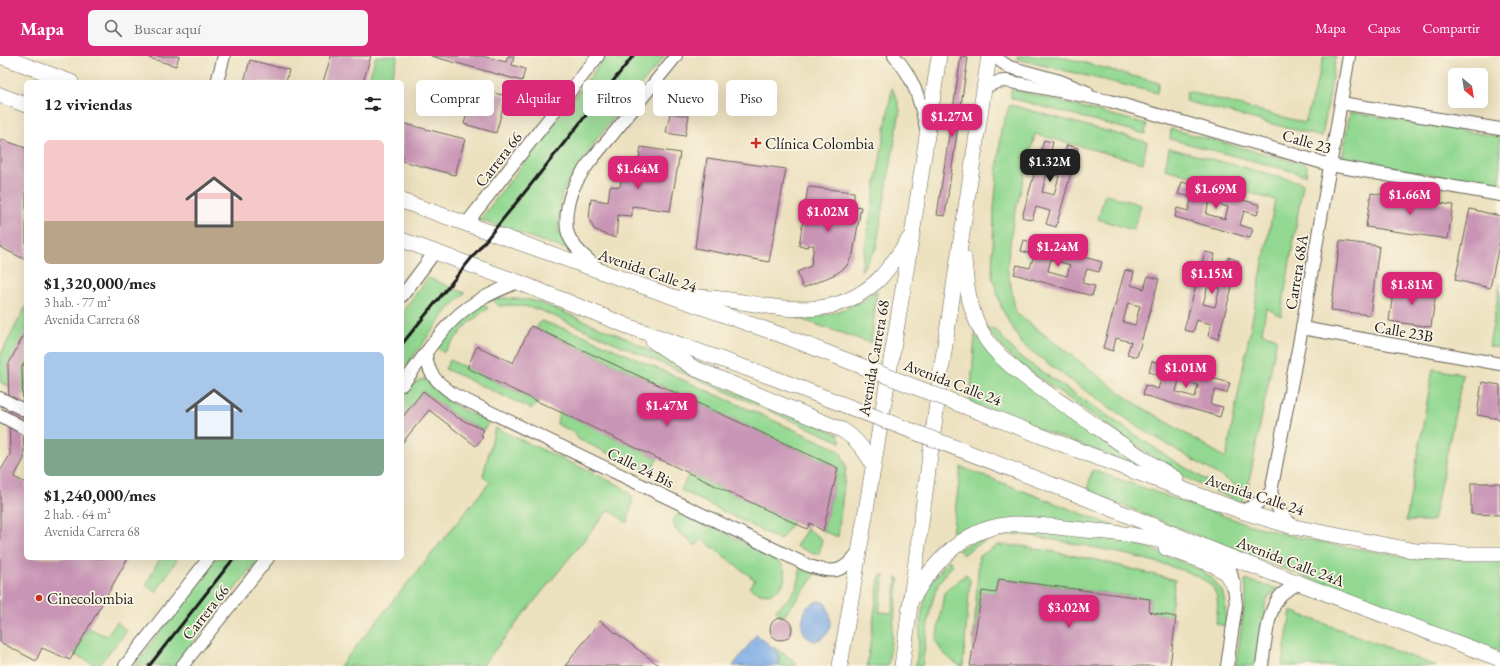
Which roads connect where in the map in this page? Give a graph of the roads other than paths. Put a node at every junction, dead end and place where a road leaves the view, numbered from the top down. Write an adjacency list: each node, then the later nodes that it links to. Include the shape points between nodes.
1 (0, 56): 10 (main road)
2 (224, 56): 11 (street)
3 (598, 56): 22 (street, Carrera 66)
4 (676, 56): 27 (street, via 580,176 572,191 567,209 567,231 577,248)
5 (894, 56): 17 (street, via 912,80)
6 (939, 56): 17 (main road, Avenida Carrera 68)
7 (989, 56): 12 (main road)
8 (993, 56): 14 (street, Calle 23, via 1009,67 1060,81)
9 (1349, 56): 16 (street, Carrera 68A)
10 (66, 80)
11 (218, 80)
12 (984, 89): 14 (street, Calle 23, via 992,83 1006,81); 23 (main road)
13 (0, 95): 15 (main road)
14 (1110, 102): 19 (street, Calle 23)
15 (24, 104)
16 (1341, 104): 18 (street); 19 (street, Carrera 68A)
17 (927, 130): 24 (main road, Avenida Carrera 68)
18 (1500, 130)
19 (1330, 165): 20 (street, Calle 23); 32 (street, Carrera 68A)
20 (1500, 195)
21 (404, 202): 22 (main road, Avenida Calle 24)
22 (466, 224): 27 (main road, Avenida Calle 24)
23 (962, 233): 42 (main road, via 972,309 981,331 1000,356 1050,395 1140,458); 53 (main road)
24 (912, 235): 30 (main road, via 875,282 860,294 826,308 797,309); 40 (main road, Avenida Carrera 68)
25 (404, 241): 26 (main road)
26 (435, 252): 28 (main road); 29 (street)
27 (603, 273): 30 (main road, Avenida Calle 24)
28 (518, 282): 31 (main road); 33 (street, via 463,311 449,323)
29 (404, 293)
30 (661, 293): 42 (main road, Avenida Calle 24, bridge, via 784,336)
31 (630, 327): 40 (main road, via 694,368 847,433 857,442); 47 (main road, Avenida Calle 24A, bridge, via 774,378 1071,492)
32 (1302, 328): 34 (street, Calle 23B); 41 (street, Carrera 68A)
33 (426, 354): 35 (street); 46 (street, Calle 24 Bis, via 429,371 433,377 453,394 809,566 843,569)
34 (1500, 364)
35 (404, 382)
36 (0, 398): 37 (street)
37 (24, 410)
38 (0, 416): 39 (street)
39 (24, 428)
40 (874, 466): 46 (main road, Avenida Carrera 68)
41 (1271, 492): 43 (street, via 1261,502); 44 (street, via 1285,520)
42 (1210, 499): 43 (main road, Avenida Calle 24)
43 (1241, 511): 44 (main road, Avenida Calle 24)
44 (1297, 528): 48 (main road, Avenida Calle 24, via 1416,551)
45 (1131, 535): 47 (main road); 52 (main road, via 1214,565 1226,573); 53 (main road, via 1035,525 1012,524 992,528 951,549 936,563)
46 (859, 551): 57 (main road, Avenida Carrera 68)
47 (1220, 553): 51 (main road, Avenida Calle 24A); 52 (street)
48 (1500, 554)
49 (266, 560): 56 (street, Carrera 66)
50 (205, 561): 55 (street, Carrera 66)
51 (1299, 583): 54 (main road, Avenida Calle 24A); 60 (street, via 1280,596 1274,605)
52 (1234, 586): 59 (street, via 1236,605)
53 (910, 602): 58 (main road)
54 (1500, 660)
55 (125, 666)
56 (182, 666)
57 (840, 666)
58 (902, 666)
59 (1227, 666)
60 (1262, 666)

